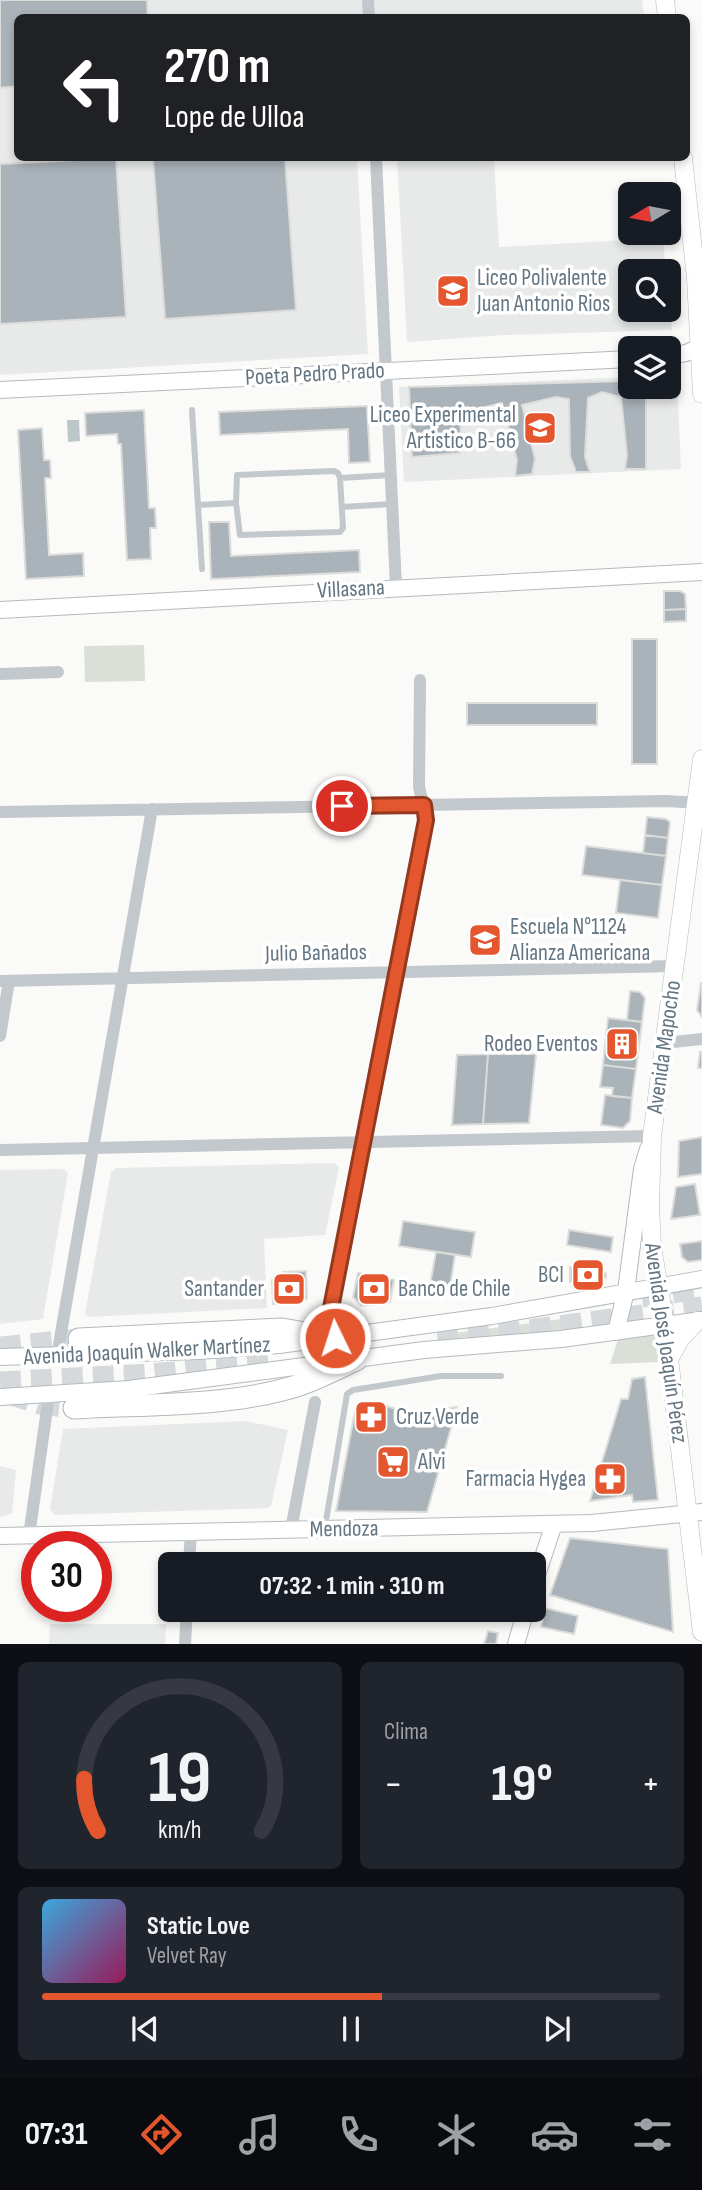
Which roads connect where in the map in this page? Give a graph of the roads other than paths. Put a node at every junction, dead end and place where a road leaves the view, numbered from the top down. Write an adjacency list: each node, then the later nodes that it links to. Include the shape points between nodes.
1 (376, 161): 6 (street)
2 (683, 161): 3 (main road)
3 (701, 346): 4 (street); 8 (main road)
4 (681, 354)
5 (618, 360): 6 (street, Poeta Pedro Prado)
6 (387, 370): 7 (street, Poeta Pedro Prado); 10 (street)
7 (0, 390)
8 (702, 394)
9 (192, 410): 14 (lane)
10 (391, 475): 11 (lane); 13 (street)
11 (340, 478): 12 (lane, via 334,471 237,475); 15 (lane)
12 (236, 503): 14 (lane); 15 (lane, via 240,536 244,537 340,532)
13 (393, 504): 15 (lane); 18 (street)
14 (198, 505): 16 (lane)
15 (342, 507)
16 (202, 569)
17 (702, 572): 18 (street, Villasana)
18 (396, 587): 19 (street, Villasana)
19 (0, 610)
20 (58, 672): 21 (street)
21 (0, 674)
22 (420, 680): 25 (street, via 419,787)
23 (702, 759): 24 (main road, Avenida Mapocho)
24 (700, 803): 25 (street); 28 (main road, Avenida Mapocho)
25 (424, 805): 26 (street); 29 (street, via 425,826)
26 (152, 809): 27 (street); 30 (street)
27 (0, 812)
28 (676, 966): 29 (street, Julio Bañados); 34 (main road, Avenida Mapocho)
29 (397, 972): 30 (street, Julio Bañados); 36 (street)
30 (122, 978): 31 (street, Julio Bañados); 37 (street)
31 (5, 981): 32 (street)
32 (0, 1036)
33 (702, 1039): 34 (street)
34 (664, 1043): 35 (main road, Avenida Mapocho)
35 (652, 1136): 36 (street); 40 (main road, Avenida José Joaquín Pérez, via 651,1227); 41 (street, Avenida Mapocho, via 642,1170)
36 (363, 1143): 37 (street); 45 (street, via 331,1308)
37 (93, 1147): 38 (street); 47 (street)
38 (0, 1150)
39 (702, 1279): 40 (street, Avenida Joaquín Walker Martínez)
40 (658, 1285): 41 (street, Avenida Joaquín Walker Martínez); 43 (main road, Avenida José Joaquín Pérez)
41 (626, 1291): 44 (street, Avenida Mapocho); 45 (street, Avenida Joaquín Walker Martínez)
42 (700, 1321): 43 (street, Avenida Joaquín Walker Martínez); 49 (main road, via 681,1338)
43 (665, 1325): 44 (street, Avenida Joaquín Walker Martínez); 49 (main road, Avenida José Joaquín Pérez)
44 (616, 1332): 50 (street, Avenida Joaquín Walker Martínez)
45 (335, 1338): 46 (highway, via 282,1329); 47 (street, Avenida Joaquín Walker Martínez, via 210,1350)
46 (79, 1339)
47 (57, 1356): 48 (street, Avenida Joaquín Walker Martínez)
48 (0, 1357)
49 (669, 1359): 56 (main road, Avenida José Joaquín Pérez)
50 (356, 1360): 52 (street, Avenida Joaquín Walker Martínez); 55 (highway, via 311,1381 267,1394)
51 (501, 1376): 58 (lane, via 441,1376 347,1394)
52 (49, 1395): 53 (street, Avenida Joaquín Walker Martínez); 60 (street)
53 (0, 1396)
54 (315, 1402): 59 (street)
55 (74, 1408)
56 (695, 1513): 57 (street, Mendoza); 69 (main road, Avenida José Joaquín Pérez)
57 (554, 1524): 58 (street, Mendoza); 66 (street)
58 (324, 1529): 59 (street, Mendoza)
59 (291, 1530): 61 (street, Mendoza)
60 (30, 1531)
61 (191, 1532): 62 (street, Mendoza); 65 (street)
62 (112, 1534)
63 (0, 1536): 64 (street, Mendoza)
64 (21, 1536)
65 (190, 1552)
66 (545, 1552)
67 (186, 1622): 70 (street)
68 (522, 1622): 71 (street)
69 (702, 1632)
70 (185, 1644)
71 (516, 1644)

